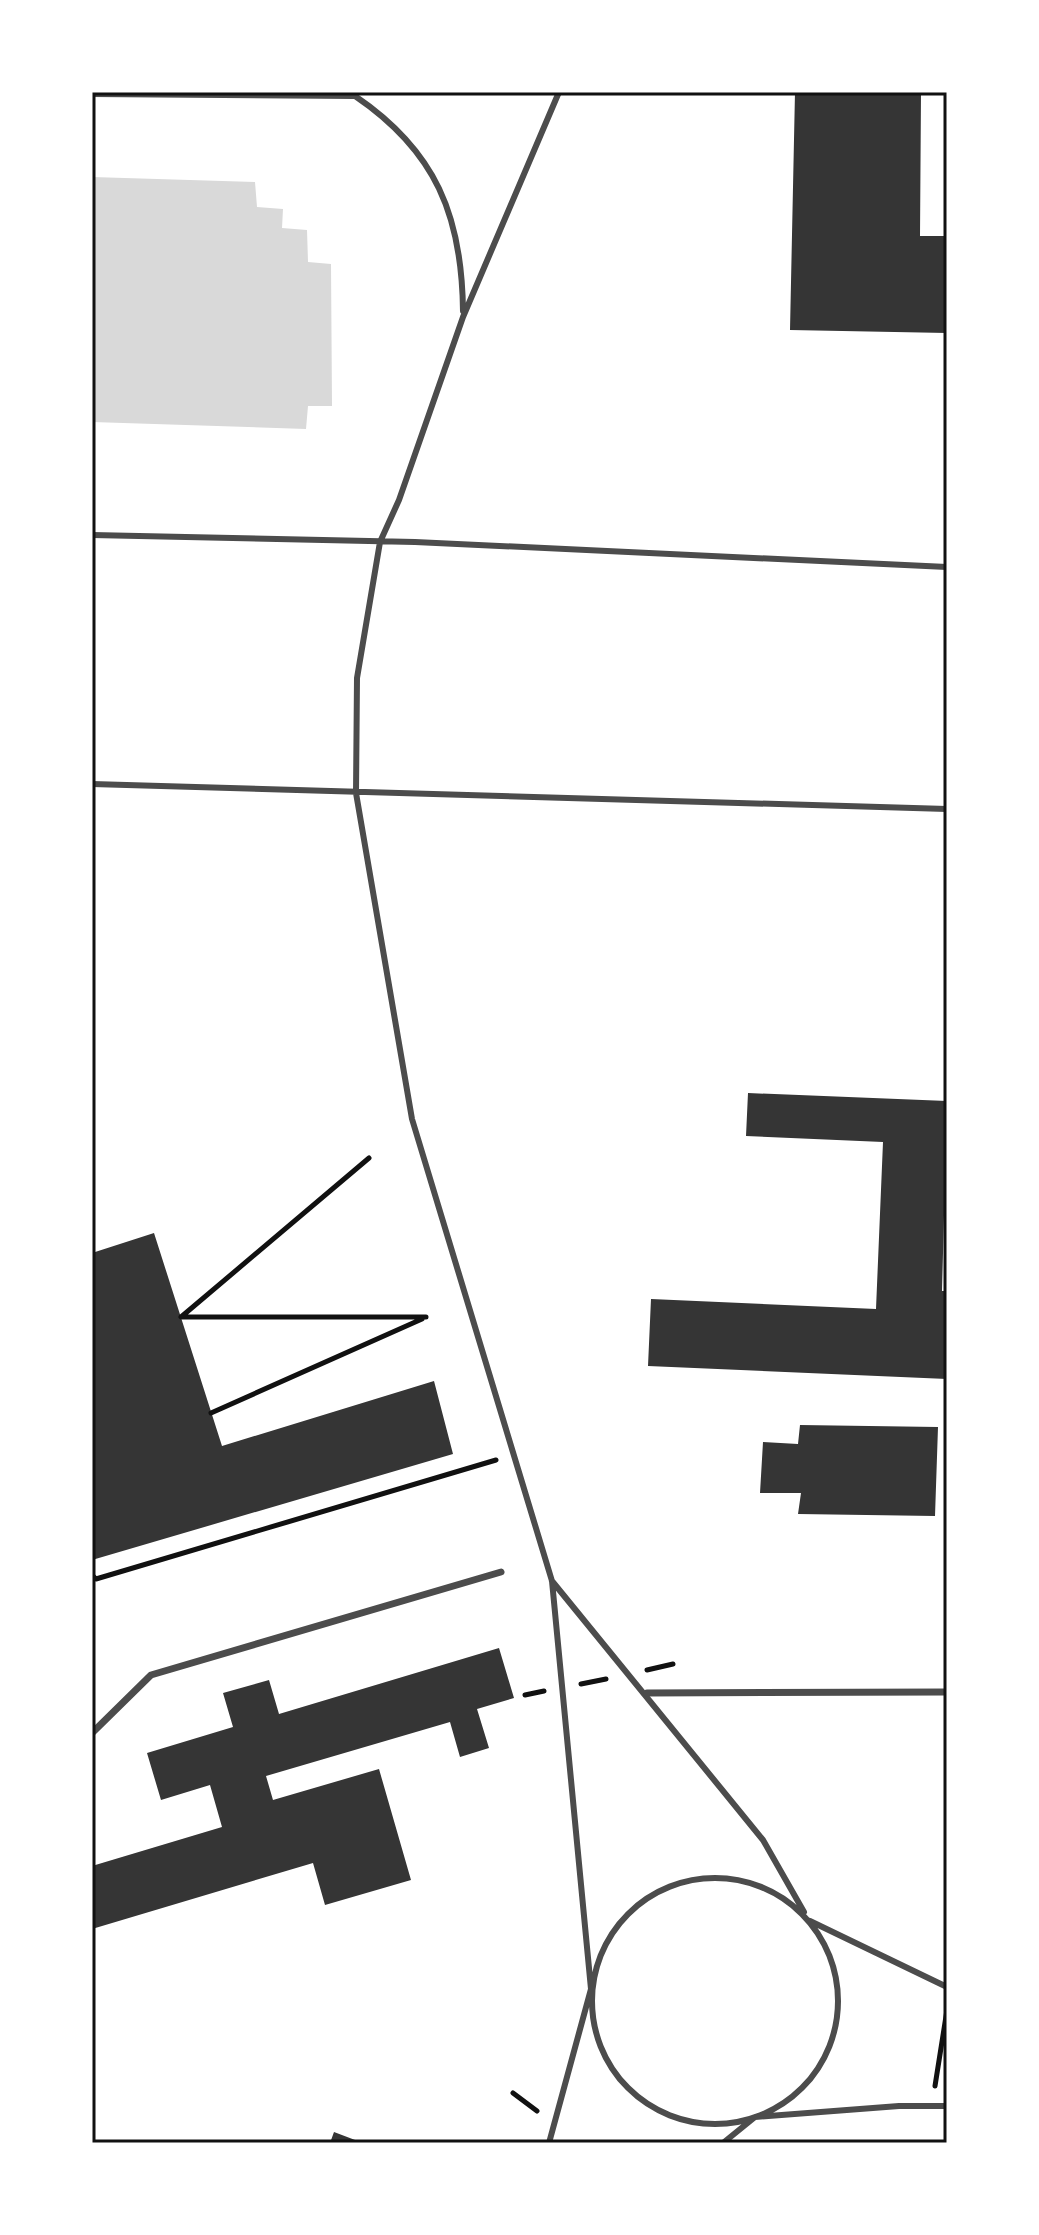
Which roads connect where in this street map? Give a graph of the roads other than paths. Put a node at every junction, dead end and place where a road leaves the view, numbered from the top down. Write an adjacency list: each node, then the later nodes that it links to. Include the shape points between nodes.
1 (365, 92): 4 (lane)
2 (559, 92): 5 (lane)
3 (92, 94): 4 (lane)
4 (355, 96): 5 (lane, via 387,118 442,194 463,261)
5 (463, 317): 7 (lane)
6 (92, 535): 7 (lane)
7 (380, 542): 8 (lane); 10 (lane, via 357,678)
8 (947, 567)
9 (92, 784): 10 (lane)
10 (356, 793): 11 (lane); 13 (lane, via 412,1119)
11 (947, 809)
12 (501, 1572): 16 (street, via 151,1675)
13 (552, 1581): 15 (lane); 19 (lane)
14 (947, 1692): 15 (street)
15 (647, 1693): 17 (lane, via 763,1840)
16 (92, 1733)
17 (808, 1919): 18 (lane); 19 (lane, via 786,1900 748,1883 705,1878 677,1883 650,1895 610,1935); 21 (lane, via 835,1972 834,2032 806,2085)
18 (947, 1987)
19 (591, 1989): 21 (lane, via 594,2030 604,2055 637,2099 674,2118 715,2125); 22 (lane)
20 (947, 2106): 21 (lane)
21 (755, 2117): 23 (lane)
22 (549, 2143)
23 (723, 2143)

